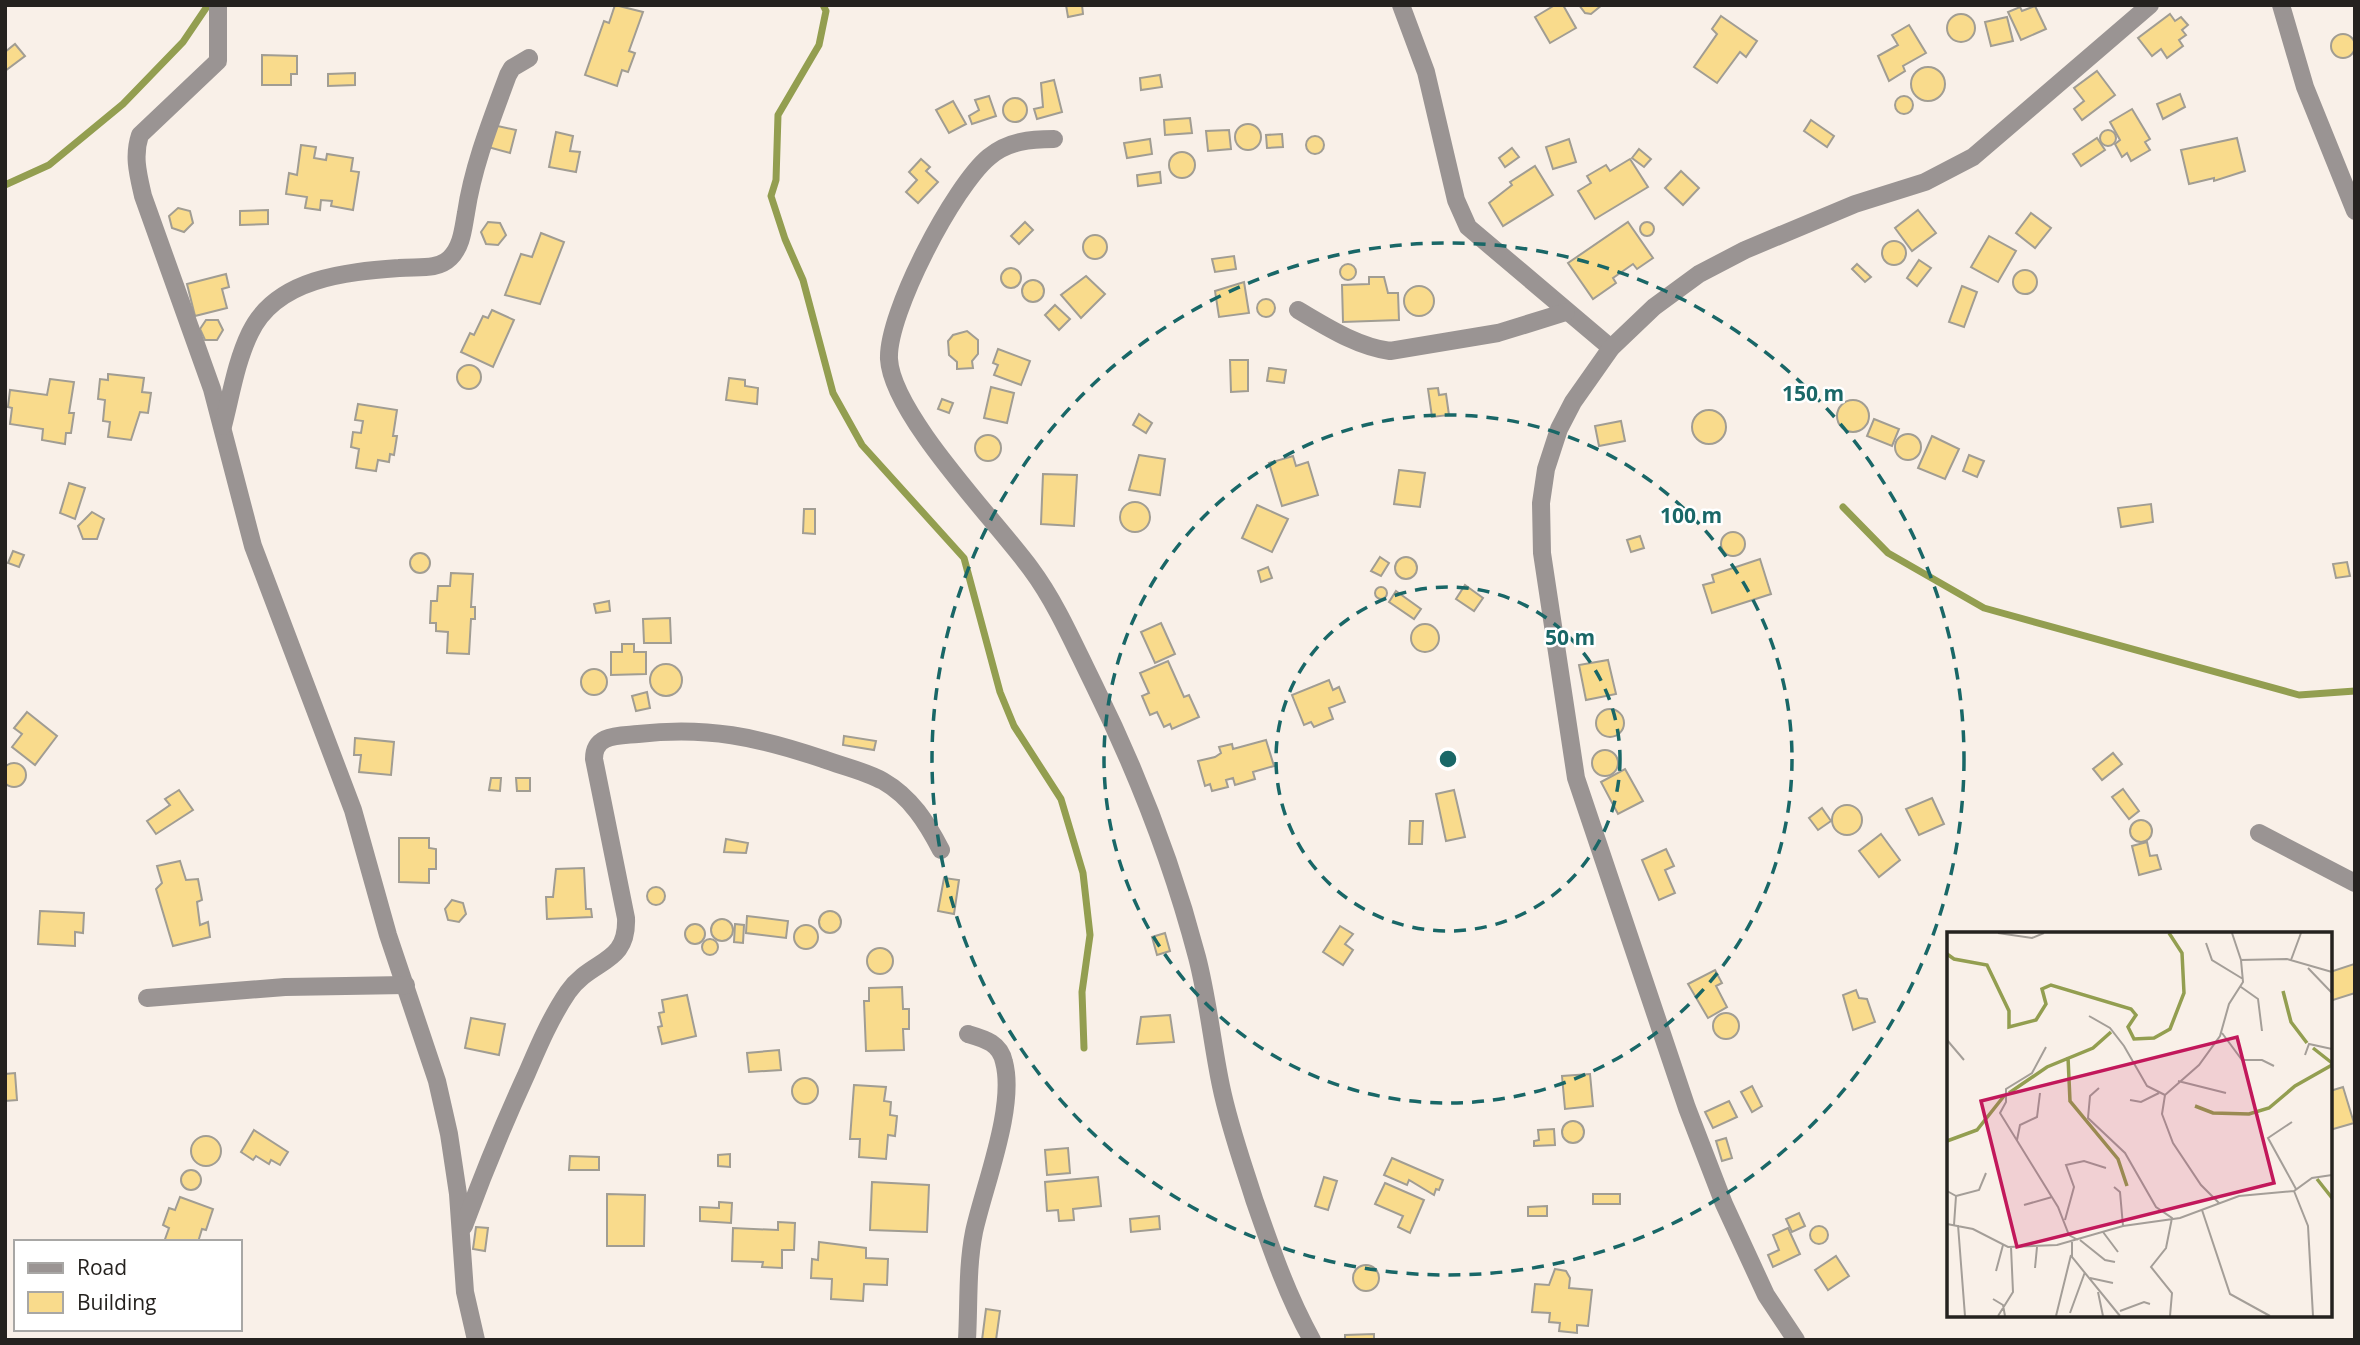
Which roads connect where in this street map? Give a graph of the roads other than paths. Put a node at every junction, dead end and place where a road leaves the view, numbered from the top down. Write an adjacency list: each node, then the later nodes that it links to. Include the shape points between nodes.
1 (218, 5): 11 (street, via 218,61 153,120 136,148 143,195)
2 (1401, 5): 9 (street, via 1426,72 1456,200 1468,227)
3 (2150, 5): 10 (street, via 1973,157 1925,182 1855,204 1699,274 1654,307)
4 (2281, 5): 7 (street, via 2305,87)
5 (529, 58): 11 (street, via 508,75 471,181 463,233 451,257 425,267 346,273 312,281 287,294 251,330)
6 (1054, 139): 21 (street, via 1007,146 988,158 961,191 923,256 899,314 889,360 907,408 1033,571 1132,763 1197,957 1231,1131 1289,1298)
7 (2355, 211)
8 (1298, 310): 9 (street, via 1346,338 1390,351 1499,334)
9 (1566, 312): 10 (street)
10 (1611, 348): 22 (street, via 1559,429 1541,503 1542,553 1567,732 1576,779 1687,1108 1746,1255)
11 (222, 429): 15 (street, via 253,545 353,810)
12 (2259, 833): 14 (street)
13 (941, 850): 18 (street, via 923,817 883,781 764,739 716,731 667,730 599,741 594,759 626,918 625,942 615,955 584,974 548,1026 494,1145)
14 (2355, 883)
15 (406, 985): 16 (street, via 285,986); 18 (street, via 449,1134)
16 (147, 998)
17 (968, 1034): 20 (street, via 989,1041 1000,1051 1005,1086 1002,1119 974,1233)
18 (461, 1233): 19 (street, via 465,1292)
19 (476, 1340)
20 (967, 1340)
21 (1312, 1340)
22 (1796, 1340)

